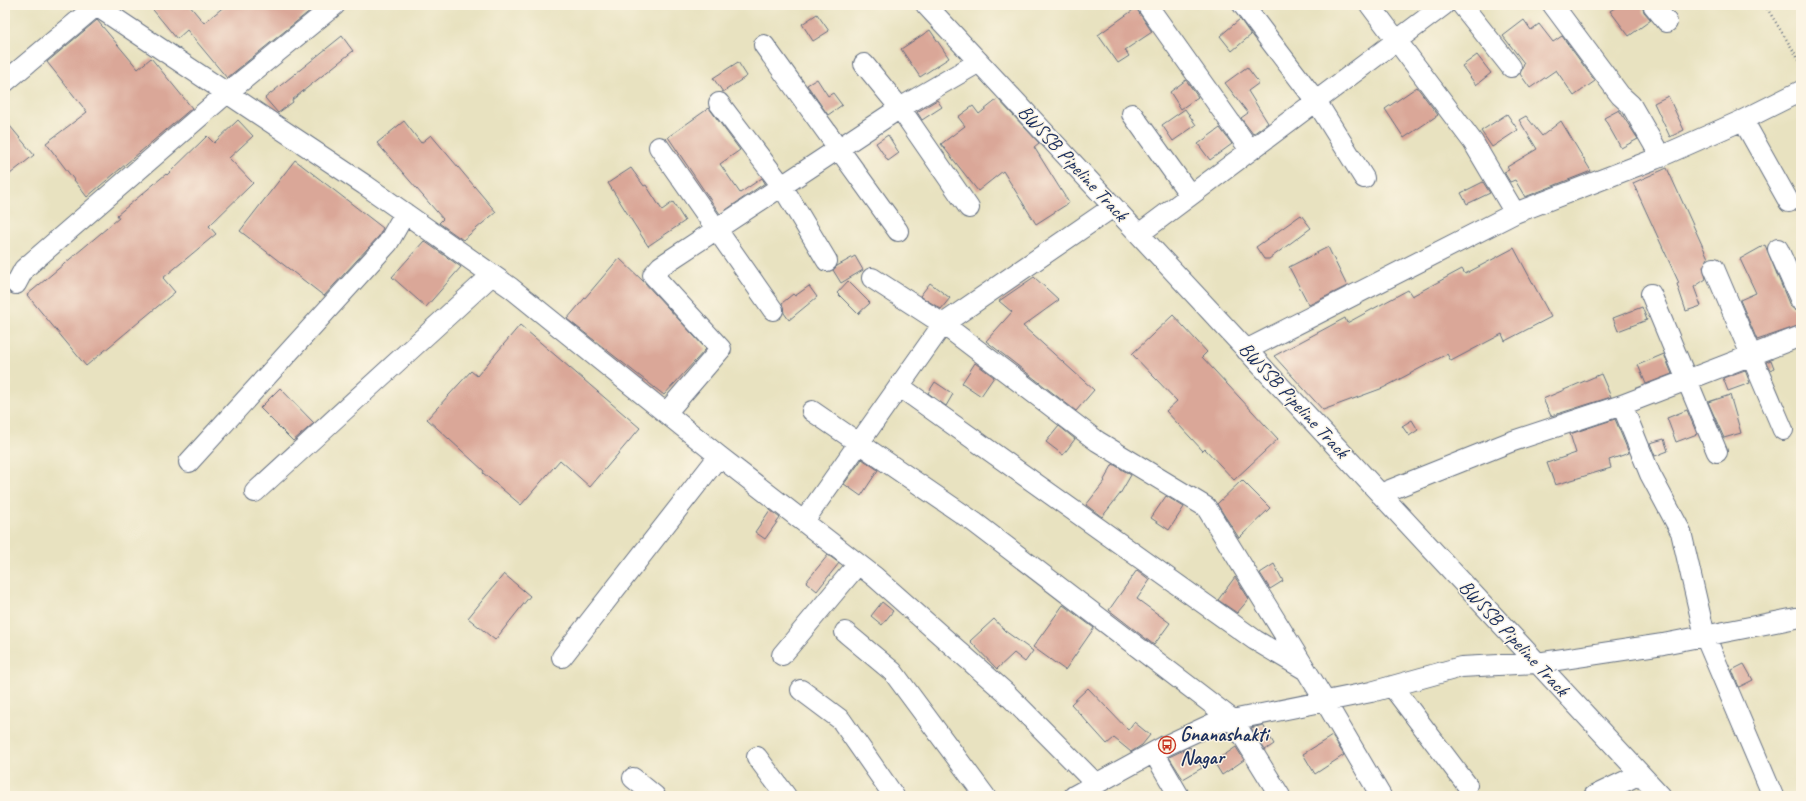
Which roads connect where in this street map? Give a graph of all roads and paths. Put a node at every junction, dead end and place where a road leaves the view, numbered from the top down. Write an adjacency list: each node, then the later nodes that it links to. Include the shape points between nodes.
1 (96, 5): 19 (street); 21 (street)
2 (335, 5): 21 (street)
3 (926, 5): 15 (street, BWSSB Pipeline Track)
4 (1147, 5): 29 (street)
5 (1243, 5): 22 (street)
6 (1370, 5): 13 (street)
7 (1444, 5): 13 (street)
8 (1462, 5): 18 (street)
9 (1553, 5): 30 (street, via 1620,95 1631,105)
10 (1652, 5): 12 (street)
11 (1765, 5): 16 (path)
12 (1667, 22)
13 (1398, 40): 22 (street); 38 (street, via 1473,142)
14 (764, 45): 28 (street)
15 (979, 62): 24 (street); 35 (street, BWSSB Pipeline Track)
16 (1801, 63)
17 (864, 64): 24 (street)
18 (1511, 67)
19 (5, 82)
20 (1801, 91): 26 (street)
21 (227, 92): 37 (street); 47 (street, via 24,269)
22 (1316, 101): 29 (street); 31 (street)
23 (719, 103): 32 (street)
24 (900, 108): 28 (street); 36 (street)
25 (1132, 114): 33 (street)
26 (1743, 120): 30 (street); 34 (street)
27 (659, 147): 39 (street)
28 (839, 148): 32 (street); 40 (street)
29 (1250, 150): 33 (street)
30 (1661, 157): 38 (street)
31 (1364, 178)
32 (782, 186): 39 (street); 43 (street)
33 (1190, 195): 41 (street)
34 (1789, 202)
35 (1113, 207): 41 (street, BWSSB Pipeline Track); 51 (street)
36 (969, 208)
37 (406, 213): 45 (street); 64 (street, via 388,243)
38 (1515, 214): 53 (street)
39 (716, 230): 50 (street); 59 (street, via 661,266 653,275 721,349)
40 (898, 230)
41 (1139, 234): 53 (street, BWSSB Pipeline Track)
42 (1778, 249): 49 (street)
43 (826, 261)
44 (1714, 268): 54 (street)
45 (492, 275): 59 (street); 65 (street)
46 (872, 278): 51 (street)
47 (16, 284)
48 (1651, 294): 55 (street)
49 (1801, 301)
50 (773, 310)
51 (943, 324): 56 (street); 75 (street, via 1097,441 1206,507)
52 (1801, 336): 54 (street)
53 (1246, 350): 66 (street, BWSSB Pipeline Track)
54 (1752, 355): 55 (street); 60 (street)
55 (1686, 381): 57 (street); 62 (street)
56 (899, 386): 61 (street); 75 (street, via 1249,636)
57 (1622, 405): 66 (street, via 1510,442); 71 (street, via 1650,474 1681,532)
58 (812, 411): 61 (street)
59 (666, 413): 63 (street)
60 (1783, 430)
61 (860, 444): 67 (street); 79 (street, via 974,522)
62 (1716, 452)
63 (719, 456): 67 (street); 73 (street)
64 (189, 462)
65 (255, 492)
66 (1380, 494): 74 (street, BWSSB Pipeline Track)
67 (804, 521): 68 (street)
68 (858, 564): 72 (street); 84 (street, via 1006,693)
69 (1801, 617): 71 (street)
70 (845, 632): 89 (street, via 893,672)
71 (1705, 636): 74 (street); 96 (street)
72 (782, 655)
73 (562, 657)
74 (1537, 663): 76 (street, via 1461,667); 82 (street, BWSSB Pipeline Track)
75 (1306, 670): 78 (street)
76 (1392, 686): 78 (street); 85 (street)
77 (801, 690): 88 (street, via 841,720)
78 (1326, 702): 79 (street); 93 (street)
79 (1233, 720): 80 (street, via 1212,724); 92 (street)
80 (1154, 753): 84 (street); 91 (street)
81 (757, 757): 87 (street)
82 (1640, 774): 94 (street); 95 (street, BWSSB Pipeline Track)
83 (633, 778): 86 (street)
84 (1096, 784): 90 (street)
85 (1466, 785)
86 (655, 796)
87 (786, 796)
88 (894, 796)
89 (985, 796)
90 (1074, 796)
91 (1179, 796)
92 (1280, 796)
93 (1380, 796)
94 (1594, 796)
95 (1661, 796)
96 (1773, 796)

